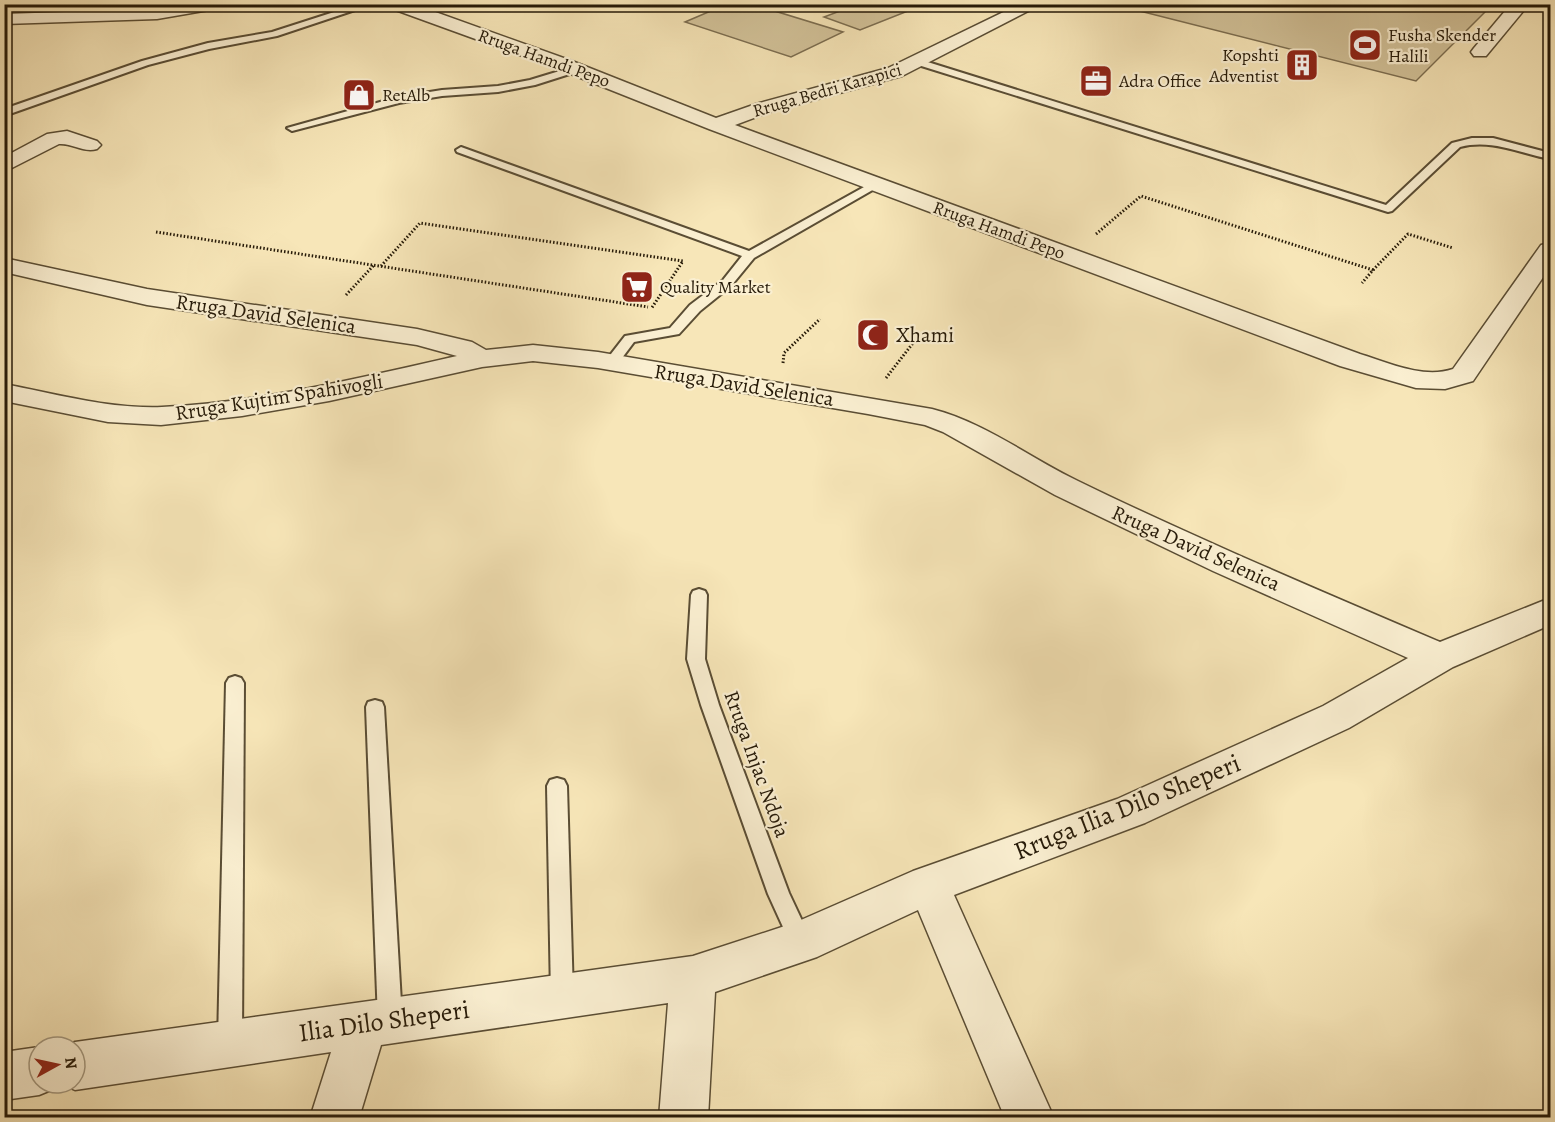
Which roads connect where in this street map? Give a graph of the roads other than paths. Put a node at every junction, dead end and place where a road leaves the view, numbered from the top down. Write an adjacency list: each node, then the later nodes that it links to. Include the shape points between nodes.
1 (215, 4): 6 (street, via 157,14)
2 (369, 4): 10 (lane, via 274,34 144,63)
3 (396, 4): 9 (street, Rruga Hamdi Pepo)
4 (1034, 4): 8 (street, Rruga Bedri Karapici)
5 (1521, 4): 7 (street)
6 (4, 20)
7 (1480, 52)
8 (918, 62): 11 (street, Rruga Bedri Karapici, via 896,72); 15 (lane, via 1388,209 1456,145 1493,141)
9 (576, 69): 11 (street, Rruga Hamdi Pepo); 12 (lane, via 532,83 398,100)
10 (4, 113)
11 (716, 124): 17 (street, Rruga Hamdi Pepo)
12 (291, 128)
13 (90, 145): 16 (street, via 68,137 54,138)
14 (461, 150): 19 (lane)
15 (1551, 156)
16 (4, 166)
17 (877, 184): 18 (street, Rruga Hamdi Pepo, via 1312,346 1416,380 1445,381 1462,375); 19 (lane)
18 (1551, 250)
19 (750, 255): 22 (lane, via 727,283 674,331 630,339)
20 (4, 265): 21 (street, Rruga David Selenica, via 147,297 417,337 462,348)
21 (482, 359): 22 (street, Rruga David Selenica, via 533,353); 23 (street, Rruga Kujtim Spahivogli, via 329,393 161,416 108,413)
22 (611, 363): 26 (street, Rruga David Selenica, via 932,418 1065,488)
23 (4, 392)
24 (699, 595): 31 (lane, Rruga Injac Ndoja, via 696,659 779,894)
25 (1551, 610): 26 (street, Rruga Ilia Dilo Sheperi)
26 (1440, 657): 30 (street, Rruga Ilia Dilo Sheperi, via 1335,717 1131,811)
27 (235, 683): 35 (lane)
28 (375, 707): 34 (lane)
29 (557, 786): 33 (lane)
30 (928, 885): 31 (street, Rruga Ilia Dilo Sheperi); 41 (street)
31 (801, 942): 32 (street, Rruga Ilia Dilo Sheperi)
32 (693, 978): 33 (street, Ilia Dilo Sheperi); 40 (street)
33 (562, 996): 34 (street, Ilia Dilo Sheperi)
34 (377, 1022): 35 (street, Ilia Dilo Sheperi); 39 (street)
35 (230, 1043): 36 (street, Ilia Dilo Sheperi)
36 (87, 1064)
37 (27, 1073): 38 (street)
38 (4, 1076)
39 (334, 1118)
40 (683, 1118)
41 (1030, 1118)

